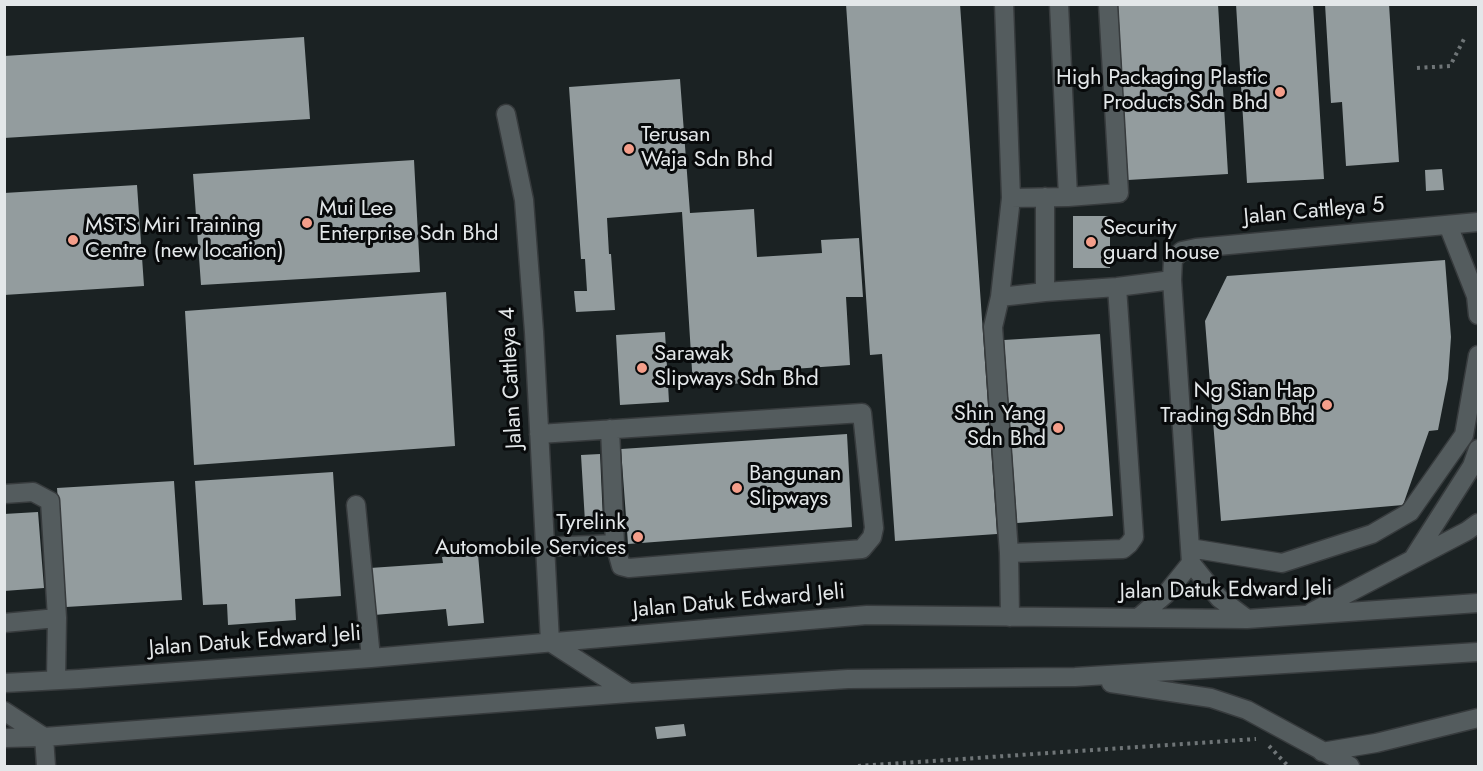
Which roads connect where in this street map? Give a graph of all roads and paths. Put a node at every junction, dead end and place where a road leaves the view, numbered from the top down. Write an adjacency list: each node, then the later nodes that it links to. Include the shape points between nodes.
1 (1004, 4): 9 (street)
2 (1059, 4): 8 (street)
3 (1108, 4): 8 (street, via 1119,193)
4 (1464, 39): 5 (path, via 1450,66)
5 (1417, 68)
6 (506, 114): 19 (street, Jalan Cattleya 4, via 524,200)
7 (1045, 197): 8 (street); 9 (street); 14 (street)
8 (1068, 197)
9 (1011, 198): 15 (street)
10 (1479, 222): 11 (street, Jalan Cattleya 5)
11 (1448, 225): 12 (street, Jalan Cattleya 5, via 1196,248 1182,251 1173,259); 16 (street, via 1476,296)
12 (1172, 280): 13 (street); 27 (street, Jalan Cattleya 5)
13 (1117, 288): 14 (street); 26 (street, via 1134,537 1123,549)
14 (1045, 291): 15 (street)
15 (1000, 297): 26 (street, via 993,327)
16 (1479, 315)
17 (1479, 355): 27 (street, via 1464,435 1410,512 1372,534 1282,562)
18 (610, 429): 19 (street); 24 (street); 24 (street, via 862,413 874,528 862,549 629,568 621,566)
19 (539, 434): 25 (street, Jalan Cattleya 4)
20 (1479, 449): 28 (street)
21 (4, 494): 32 (street, via 33,492 50,501)
22 (356, 505): 38 (street)
23 (1479, 524): 28 (street)
24 (615, 544): 25 (street)
25 (544, 548): 36 (street, Jalan Cattleya 4)
26 (1009, 553): 31 (street)
27 (1190, 555): 33 (street, via 1166,594); 34 (street, via 1219,598)
28 (1413, 559): 30 (street)
29 (1479, 603): 30 (street, Jalan Datuk Edward Jeli)
30 (1305, 615): 34 (street, Jalan Datuk Edward Jeli)
31 (1010, 617): 33 (street, Jalan Datuk Edward Jeli); 36 (street, Jalan Datuk Edward Jeli, via 867,615)
32 (57, 618): 35 (street); 40 (street)
33 (1138, 618): 34 (street, Jalan Datuk Edward Jeli)
34 (1247, 619)
35 (4, 623)
36 (550, 642): 38 (street, Jalan Datuk Edward Jeli); 42 (street)
37 (1479, 652): 39 (street)
38 (371, 658): 40 (street, Jalan Datuk Edward Jeli)
39 (1075, 677): 42 (street, via 848,679); 49 (street, via 1211,698 1247,710)
40 (56, 680): 41 (street, Jalan Datuk Edward Jeli)
41 (4, 682)
42 (629, 693): 45 (street)
43 (4, 711): 45 (street)
44 (1479, 718): 49 (street)
45 (44, 737): 46 (street); 50 (street)
46 (4, 738)
47 (1262, 738): 51 (path)
48 (1268, 746): 52 (path)
49 (1322, 752): 53 (street)
50 (46, 766)
51 (858, 766)
52 (1288, 766)
53 (1350, 766)

